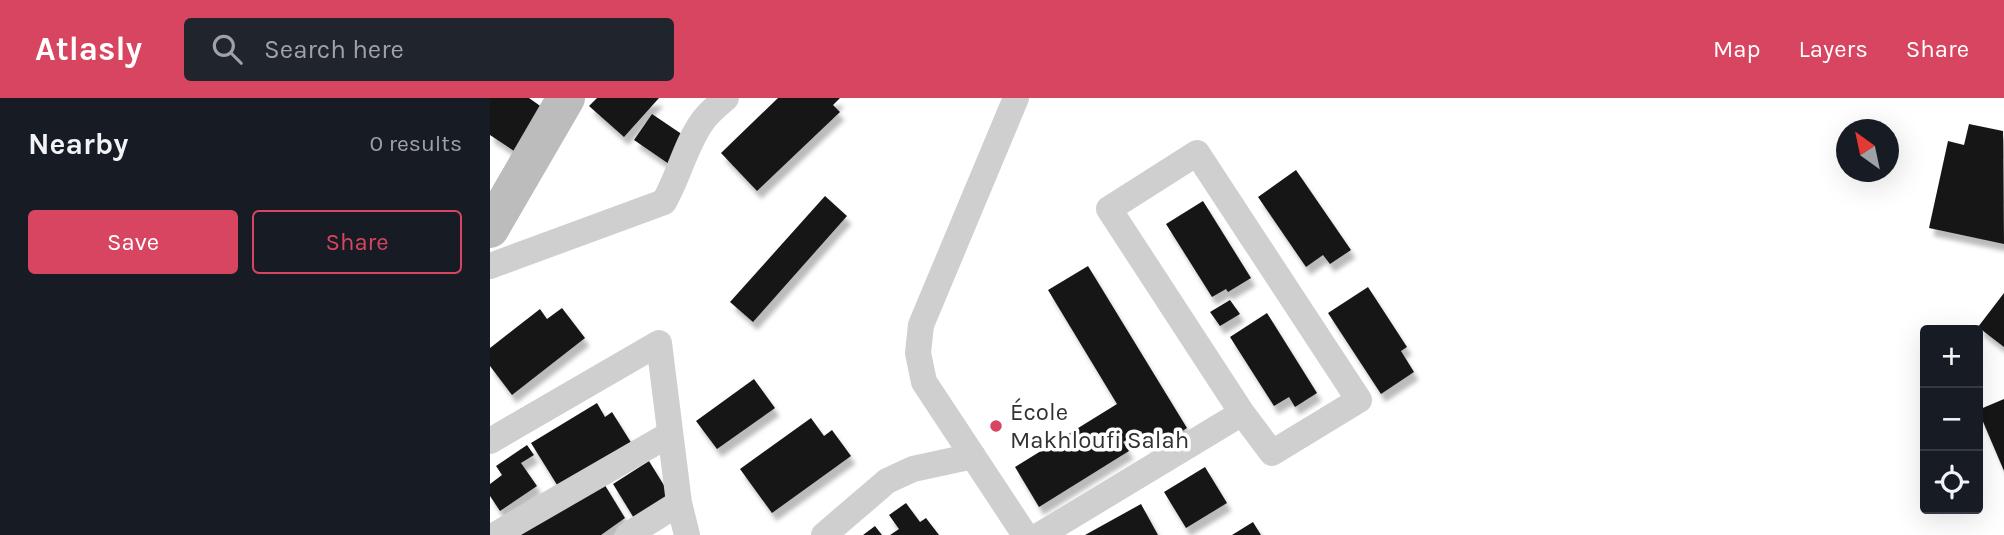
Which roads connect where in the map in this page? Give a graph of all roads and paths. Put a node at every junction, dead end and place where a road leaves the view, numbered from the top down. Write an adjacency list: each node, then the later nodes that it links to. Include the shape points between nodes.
1 (566, 98): 4 (street)
2 (726, 98): 5 (street, via 703,120 663,202)
3 (1016, 98): 9 (street, via 921,325 918,353 924,382)
4 (490, 229)
5 (490, 266)
6 (1242, 413): 6 (street, via 1272,453 1359,400 1197,153 1110,209); 16 (street)
7 (670, 434): 8 (street, via 659,343); 10 (street); 11 (street)
8 (490, 441)
9 (973, 456): 14 (street, via 913,469 887,481); 15 (street)
10 (679, 503): 12 (street); 13 (street)
11 (495, 535)
12 (628, 535)
13 (687, 535)
14 (824, 535)
15 (1025, 535)
16 (1040, 535)

